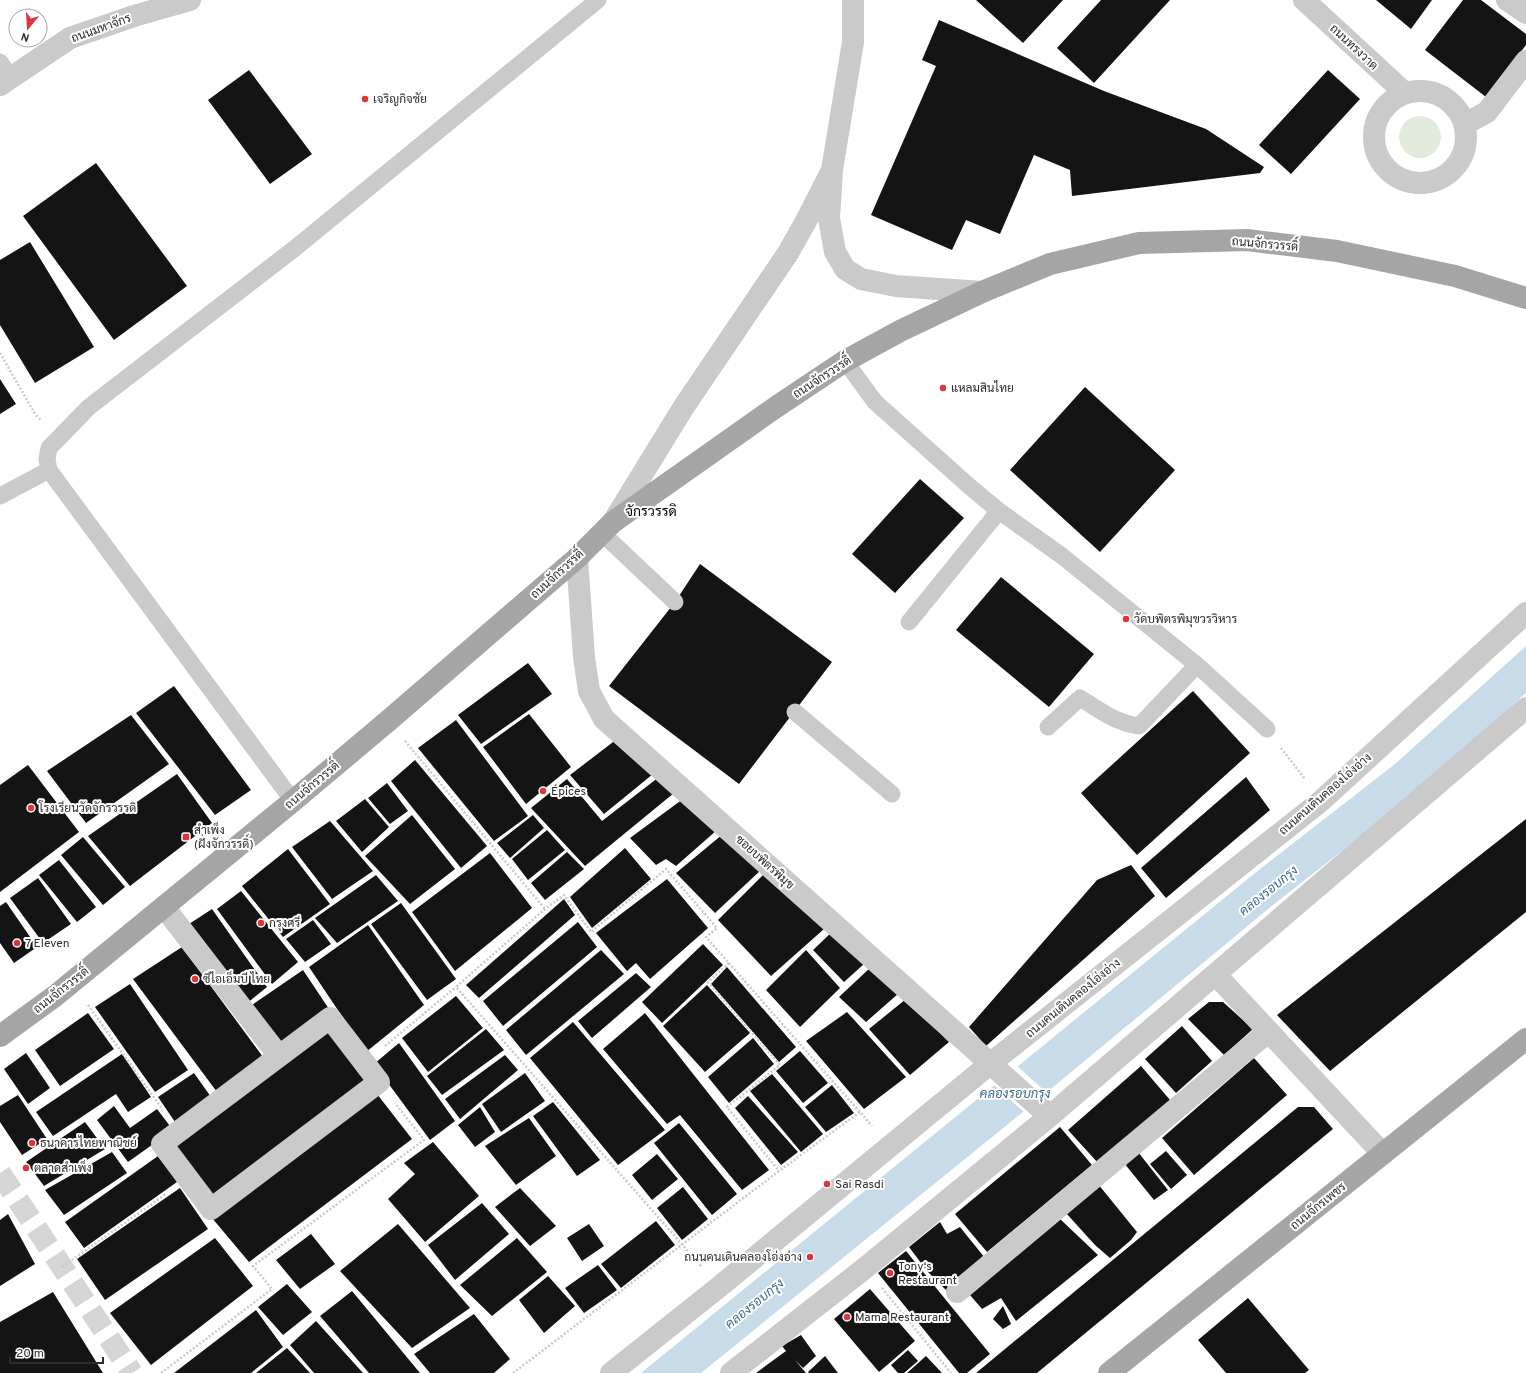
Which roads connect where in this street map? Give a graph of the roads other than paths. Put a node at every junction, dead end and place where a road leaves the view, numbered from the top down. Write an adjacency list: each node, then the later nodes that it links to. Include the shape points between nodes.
1 (190, 0): 8 (street, ถนนมหาจักร, via 70,38)
2 (598, 0): 15 (lane, via 294,249 89,407 49,448)
3 (853, 0): 11 (street, ถนนจักรวรรดิ์, via 853,42)
4 (1304, 0): 9 (street, ถนนทรงวาด)
5 (1507, 0): 6 (street)
6 (1526, 13)
7 (1526, 61): 10 (street, via 1487,112)
8 (4, 75)
9 (1405, 93): 10 (street, via 1420,90 1435,93 1448,100); 10 (street, via 1391,100 1381,111 1374,133 1378,156 1386,168 1398,178 1413,183 1443,177 1455,167 1463,155 1466,140)
10 (1465, 124)
11 (832, 170): 12 (street, ถนนจักรวรรดิ์, via 829,218 834,252 845,269 861,279 896,286); 18 (street, ถนนจักรวรรดิ์, via 788,253 683,408)
12 (982, 292): 13 (main road, ถนนจักรวรรดิ์, via 1050,264 1139,243 1247,240 1344,253 1455,276); 14 (main road, ถนนจักรวรรดิ์, via 902,330)
13 (1526, 298)
14 (845, 361): 17 (lane, via 875,402); 18 (main road, ถนนจักรวรรดิ์)
15 (49, 470): 16 (lane); 29 (lane)
16 (0, 496)
17 (999, 511): 22 (lane); 23 (lane, via 1062,556)
18 (607, 528): 19 (main road, ถนนจักรวรรดิ์); 20 (lane)
19 (577, 558): 29 (main road, ถนนจักรวรรดิ์); 36 (street, ซอยบพิตรพิมุข, via 589,691 604,719)
20 (675, 602)
21 (1526, 613): 36 (street, ถนนคนเดินคลองโอ่งอ่าง, via 1321,801)
22 (909, 622)
23 (1197, 665): 26 (lane, via 1139,726 1124,724 1080,698); 27 (lane)
24 (1526, 708): 31 (street)
25 (795, 712): 28 (lane)
26 (1048, 727)
27 (1267, 730)
28 (892, 794)
29 (293, 801): 30 (main road, ถนนจักรวรรดิ์)
30 (164, 907): 33 (main road, ถนนจักรวรรดิ์); 35 (street)
31 (1216, 975): 32 (street); 37 (street)
32 (1268, 1032): 38 (street); 39 (street)
33 (0, 1036)
34 (1526, 1039): 38 (main road, ถนนจักรเพชร)
35 (279, 1056): 35 (street, via 330,1018 379,1082 211,1209 162,1144)
36 (994, 1066): 37 (street, ซอยบพิตรพิมุข); 41 (street, ถนนคนเดินคลองโอ่งอ่าง, via 890,1146)
37 (1045, 1111): 42 (street, via 865,1268)
38 (1383, 1154): 40 (main road, ถนนจักรเพชร)
39 (957, 1292)
40 (1112, 1372)
41 (611, 1373)
42 (731, 1373)

